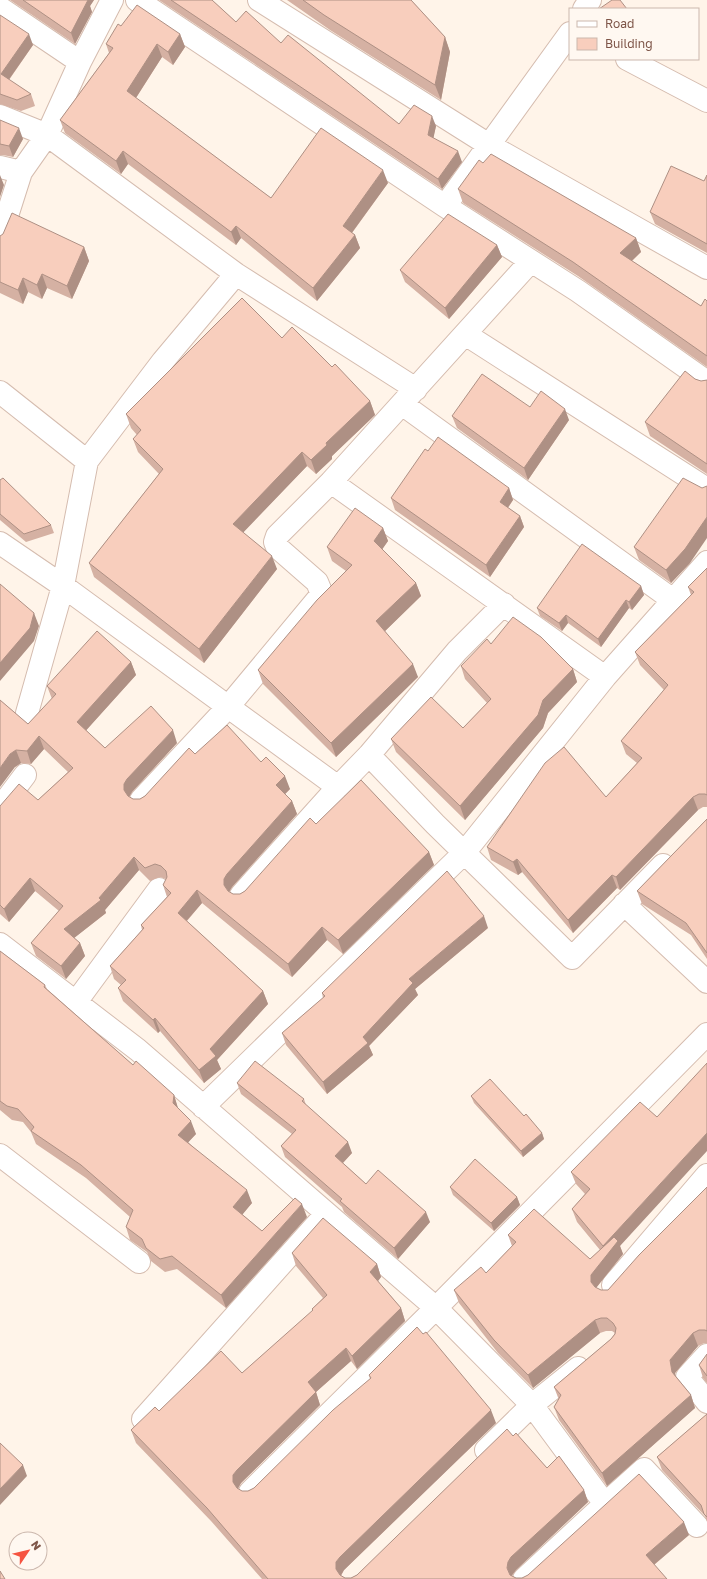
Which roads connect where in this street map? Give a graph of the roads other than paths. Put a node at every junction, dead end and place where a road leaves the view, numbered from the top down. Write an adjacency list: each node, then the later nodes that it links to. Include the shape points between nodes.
1 (112, 0): 7 (street)
2 (137, 0): 14 (street)
3 (259, 0): 11 (street)
4 (0, 8): 7 (street)
5 (569, 33): 11 (street)
6 (629, 60): 8 (street)
7 (80, 62): 10 (street)
8 (707, 101)
9 (0, 116): 10 (street)
10 (46, 135): 13 (street); 18 (street)
11 (488, 145): 14 (street); 17 (street)
12 (0, 167): 13 (street)
13 (21, 172): 15 (street)
14 (445, 206): 16 (street)
15 (0, 238)
16 (531, 261): 19 (street); 20 (street)
17 (707, 268)
18 (236, 274): 22 (street); 23 (street, via 163,360)
19 (465, 334): 22 (street); 25 (street)
20 (707, 382)
21 (0, 392): 23 (street)
22 (409, 397): 24 (street); 29 (street)
23 (87, 461): 28 (street)
24 (331, 482): 30 (street); 32 (street, via 277,536 275,542 277,547 317,582 322,594)
25 (707, 489)
26 (0, 543): 28 (street)
27 (707, 562): 29 (street)
28 (63, 586): 32 (street); 33 (street)
29 (673, 600): 31 (street)
30 (504, 604): 31 (street); 34 (street, via 457,651)
31 (605, 677): 40 (street)
32 (228, 706): 36 (street); 37 (street)
33 (27, 713)
34 (369, 755): 36 (street); 40 (street)
35 (25, 775): 38 (street)
36 (338, 787): 42 (street)
37 (141, 800)
38 (0, 808)
39 (679, 848): 43 (street)
40 (464, 853): 43 (street, via 572,958); 48 (street)
41 (159, 889): 46 (street)
42 (241, 895)
43 (624, 904): 45 (street)
44 (0, 944): 46 (street)
45 (707, 982)
46 (76, 1002): 48 (street, via 138,1050)
47 (707, 1034): 54 (street)
48 (203, 1107): 51 (street)
49 (0, 1155): 52 (street)
50 (707, 1175): 53 (street)
51 (326, 1214): 54 (street); 59 (street)
52 (139, 1262)
53 (608, 1291)
54 (436, 1308): 57 (street); 63 (street)
55 (707, 1354): 58 (street, via 686,1377)
56 (590, 1357): 57 (street)
57 (532, 1405): 61 (street); 64 (street)
58 (705, 1412)
59 (143, 1419)
60 (661, 1454): 62 (street)
61 (470, 1465)
62 (644, 1469): 64 (street); 65 (street)
63 (250, 1492)
64 (605, 1504): 66 (street)
65 (704, 1526)
66 (524, 1579)

